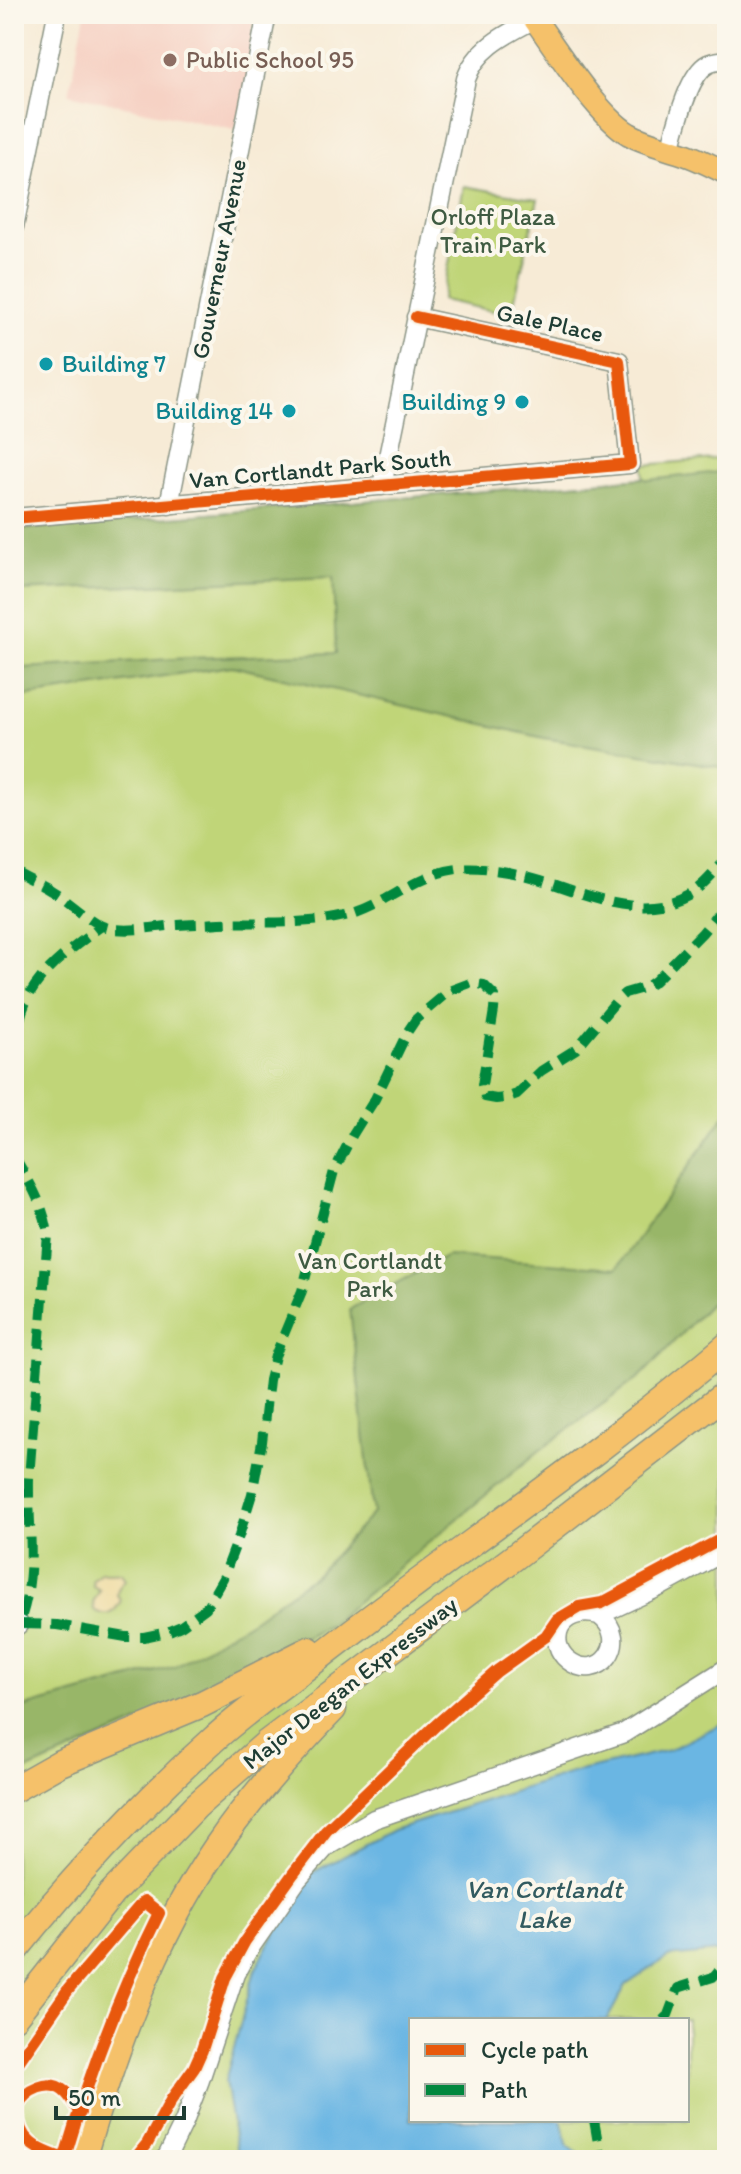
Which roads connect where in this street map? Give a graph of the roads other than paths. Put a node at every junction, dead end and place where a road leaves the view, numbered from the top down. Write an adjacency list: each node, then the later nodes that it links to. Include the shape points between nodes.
1 (57, 14): 7 (street)
2 (267, 14): 11 (street, Gouverneur Avenue)
3 (536, 16): 5 (main road, via 612,120 633,136); 8 (street, via 489,46 469,69)
4 (727, 60): 5 (street, via 699,71)
5 (670, 150): 6 (main road)
6 (727, 173)
7 (14, 227)
8 (416, 317): 9 (street, Gale Place, via 619,361); 10 (street)
9 (630, 464): 10 (street, Van Cortlandt Park South)
10 (382, 486): 11 (street, Van Cortlandt Park South)
11 (169, 505): 12 (street, Van Cortlandt Park South)
12 (14, 518)
13 (722, 1349): 17 (highway, Major Deegan Expressway, via 614,1437)
14 (727, 1393): 18 (highway, Major Deegan Expressway)
15 (727, 1550): 16 (street)
16 (599, 1615)
17 (366, 1621): 20 (highway, via 202,1704 60,1763); 21 (highway, Major Deegan Expressway, via 214,1738 122,1826)
18 (389, 1652): 22 (highway, Major Deegan Expressway, via 267,1743 196,1806 112,1893); 24 (highway, via 261,1788 196,1879 136,2003)
19 (727, 1668): 26 (street, via 624,1733 374,1819 326,1847 297,1880 235,1974 184,2122)
20 (14, 1789)
21 (14, 1951)
22 (14, 2017)
23 (14, 2140): 25 (street)
24 (82, 2159)
25 (34, 2160)
26 (163, 2160)

